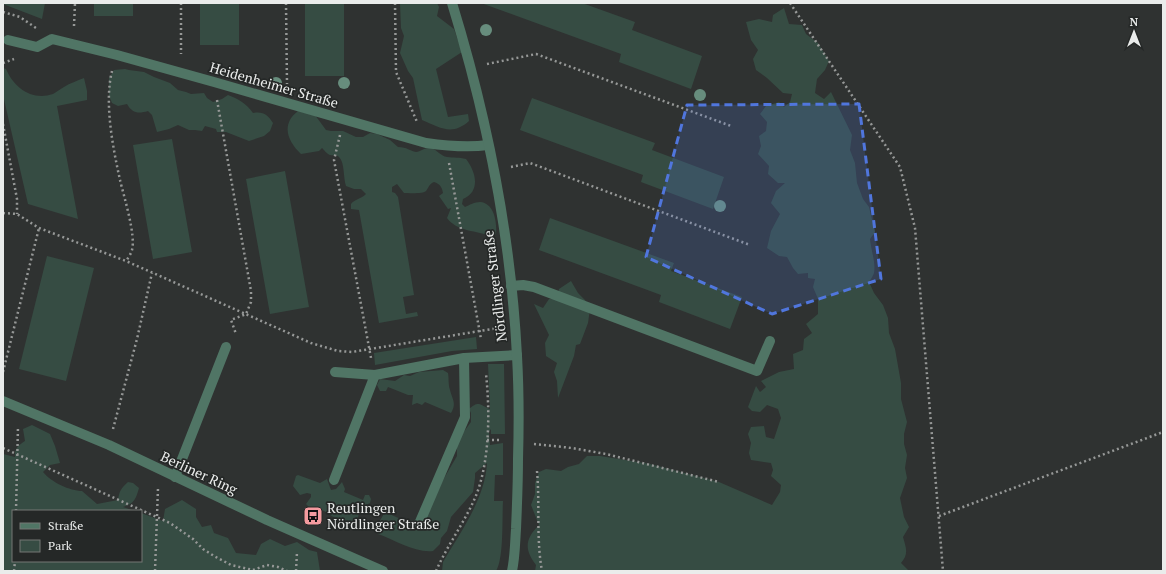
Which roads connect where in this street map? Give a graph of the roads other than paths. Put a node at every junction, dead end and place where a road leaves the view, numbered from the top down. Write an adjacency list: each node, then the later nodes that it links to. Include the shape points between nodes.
1 (452, 3): 3 (street, Nördlinger Straße)
2 (8, 40): 3 (street, Heidenheimer Straße, via 37,48 52,39 117,55 426,143 459,147)
3 (488, 145): 4 (street, Nördlinger Straße)
4 (511, 286): 5 (street, via 523,285 540,289 757,371); 7 (street, Nördlinger Straße)
5 (770, 341)
6 (226, 348): 12 (street)
7 (517, 355): 8 (street); 16 (street, Nördlinger Straße, via 518,501)
8 (464, 358): 10 (street); 14 (street, via 465,417)
9 (335, 372): 10 (street)
10 (375, 375): 13 (street)
11 (3, 401): 12 (street, Berliner Ring)
12 (175, 476): 15 (street, Berliner Ring)
13 (334, 480)
14 (419, 524)
15 (383, 571)
16 (512, 571)

